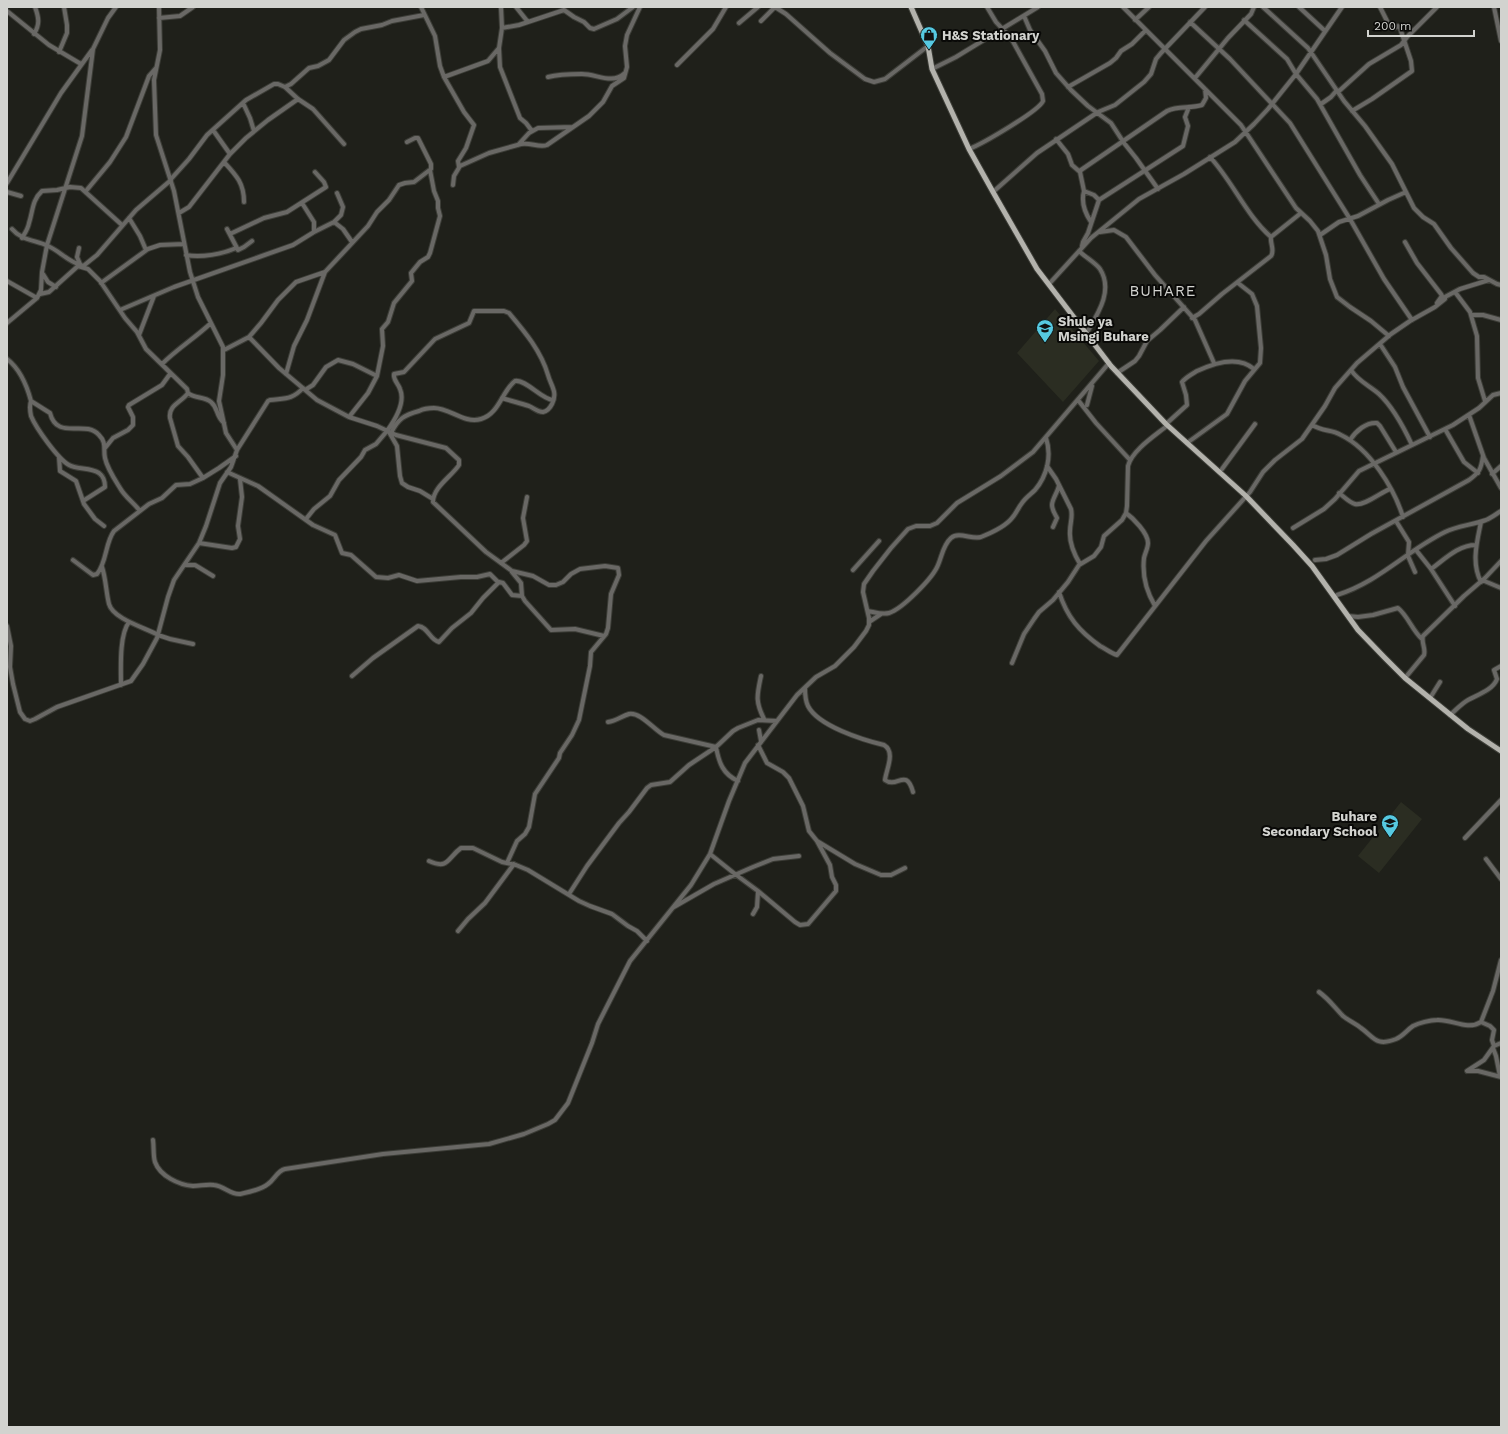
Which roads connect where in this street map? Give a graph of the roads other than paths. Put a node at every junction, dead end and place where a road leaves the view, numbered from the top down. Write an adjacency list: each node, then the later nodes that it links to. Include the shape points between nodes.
1 (35, 7): 42 (street, via 39,25)
2 (64, 7): 50 (street, via 67,32)
3 (116, 7): 48 (street)
4 (159, 7): 31 (street)
5 (193, 7): 31 (street, via 180,16)
6 (421, 7): 29 (street)
7 (501, 7): 38 (street)
8 (516, 7): 35 (street)
9 (634, 7): 35 (street, via 617,19 594,29 564,10)
10 (640, 7): 56 (street, via 627,35)
11 (726, 7): 53 (street, via 713,30)
12 (758, 7): 37 (street)
13 (775, 7): 34 (street); 45 (street, via 853,70 871,81 885,79)
14 (911, 7): 45 (main road)
15 (987, 7): 39 (street)
16 (1038, 7): 27 (street)
17 (1123, 7): 32 (street)
18 (1148, 7): 32 (street)
19 (1205, 7): 36 (street)
20 (1254, 7): 33 (street, via 1252,13)
21 (1263, 7): 51 (street, via 1306,46)
22 (1299, 7): 41 (street)
23 (1342, 7): 41 (street)
24 (1380, 7): 43 (street, via 1390,27 1399,27)
25 (1437, 7): 43 (street)
26 (1494, 7): 44 (street)
27 (1030, 9): 30 (street)
28 (7, 11): 42 (street)
29 (424, 15): 58 (street, via 435,36); 61 (street, via 399,19 355,32 344,40 329,60 309,68)
30 (1024, 16): 39 (street); 62 (street, via 1053,68)
31 (159, 18): 54 (street, via 160,50)
32 (1135, 20): 40 (street)
33 (1244, 20): 49 (street); 57 (street, via 1286,59)
34 (761, 21)
35 (528, 22): 38 (street)
36 (1190, 22): 47 (street); 49 (street)
37 (739, 23)
38 (502, 28): 46 (street)
39 (1002, 29): 55 (street); 82 (street, via 1010,36 1044,101 1028,115)
40 (1146, 30): 47 (street); 62 (street, via 1110,64)
41 (1325, 31): 51 (street)
42 (34, 34): 50 (street)
43 (1405, 40): 64 (street, via 1366,66); 70 (street, via 1412,72)
44 (1501, 41)
45 (928, 46): 55 (main road)
46 (499, 48): 58 (street, via 488,61); 75 (street, via 500,67 516,110)
47 (1166, 48): 60 (street); 71 (street, via 1158,56 1151,74 1145,81 1115,105)
48 (93, 49): 52 (street); 94 (street, via 82,136)
49 (1219, 49): 60 (street); 67 (street)
50 (59, 52): 52 (street)
51 (1310, 53): 57 (street); 64 (street)
52 (81, 64): 92 (street, via 58,97)
53 (677, 65)
54 (156, 68): 91 (street, via 156,135); 98 (street, via 149,76 126,137)
55 (932, 69): 82 (main road)
56 (627, 72): 59 (street, via 613,79 583,74 558,74); 72 (street, via 624,78 612,86 603,102)
57 (1296, 74): 67 (street); 68 (street)
58 (444, 77): 86 (street, via 474,125 466,148 458,161)
59 (548, 77)
60 (1195, 78): 63 (street)
61 (285, 87): 65 (street); 66 (street, via 274,84)
62 (1068, 87): 71 (street)
63 (1205, 89): 69 (street, via 1206,98 1202,104); 76 (street)
64 (1337, 91): 68 (street); 70 (street)
65 (298, 99): 74 (street); 80 (street, via 317,114)
66 (243, 103): 73 (street); 74 (street)
67 (1273, 103): 76 (street); 110 (street, via 1295,128)
68 (1321, 104): 106 (street, via 1360,175)
69 (1189, 107): 78 (street, via 1167,110); 90 (street, via 1185,117 1188,126 1184,145)
70 (1352, 111): 100 (street, via 1392,164)
71 (1098, 112): 77 (street); 78 (street, via 1109,120)
72 (573, 127): 75 (street, via 541,127); 81 (street, via 543,146 525,143)
73 (213, 130): 83 (street); 91 (street, via 203,138)
74 (254, 131): 83 (street)
75 (532, 131): 81 (street)
76 (1245, 132): 84 (street); 108 (street)
77 (1056, 139): 89 (street, via 1068,154 1072,166); 99 (street, via 1037,152)
78 (1123, 140): 89 (street); 90 (street)
79 (407, 142): 87 (street, via 418,138 431,164)
80 (344, 144)
81 (518, 145): 86 (street, via 489,153)
82 (969, 149): 99 (main road)
83 (230, 154): 85 (street)
84 (1210, 158): 95 (street); 120 (street)
85 (224, 162): 104 (street, via 240,181); 107 (street, via 189,207)
86 (459, 167): 93 (street)
87 (430, 170): 123 (street, via 414,182 399,185 368,226); 172 (street, via 440,216 436,236 429,256 411,273 412,281 394,303 388,322 382,329 383,346)
88 (315, 172): 105 (street, via 326,187)
89 (1080, 172): 96 (street)
90 (1145, 172): 95 (street); 103 (street)
91 (171, 179): 107 (street); 109 (street)
92 (7, 183)
93 (453, 185)
94 (64, 189): 98 (street, via 78,187); 121 (street, via 42,191 36,196 29,224); 126 (street)
95 (1158, 189): 117 (street, via 1143,196)
96 (1084, 191): 103 (street); 112 (street, via 1083,203)
97 (7, 192): 102 (street)
98 (86, 192): 113 (street)
99 (993, 192): 141 (main road)
100 (1406, 192): 106 (street); 136 (street, via 1414,208 1434,224 1473,273)
101 (337, 193): 111 (street, via 344,209)
102 (21, 196)
103 (1099, 200): 112 (street)
104 (244, 202)
105 (302, 203): 116 (street, via 314,222); 118 (street, via 287,212 264,218)
106 (1380, 204): 110 (street)
107 (179, 213): 125 (street)
108 (1301, 213): 119 (street, via 1313,223); 120 (street)
109 (129, 218): 113 (street); 130 (street)
110 (1350, 219): 119 (street, via 1339,222); 153 (street, via 1384,279)
111 (334, 222): 116 (street); 123 (street, via 343,229)
112 (1091, 222): 127 (street)
113 (122, 225): 133 (street, via 97,255)
114 (12, 229): 121 (street)
115 (228, 229): 118 (street)
116 (314, 232): 137 (street, via 293,245)
117 (1098, 232): 127 (street); 148 (street, via 1117,230 1123,234)
118 (230, 234): 129 (street)
119 (1320, 235): 159 (street, via 1330,279 1337,296)
120 (1271, 237): 139 (street, via 1271,256)
121 (22, 238): 126 (street)
122 (252, 241): 129 (street, via 241,249)
123 (352, 242): 135 (street)
124 (1405, 242): 149 (street, via 1442,296)
125 (184, 244): 130 (street, via 160,245); 132 (street)
126 (47, 245): 133 (street, via 68,260); 134 (street)
127 (1082, 246): 131 (street)
128 (79, 248): 133 (street, via 77,257)
129 (236, 248): 132 (street, via 219,254)
130 (146, 250): 140 (street)
131 (1078, 251): 141 (street); 157 (street, via 1100,269 1106,286 1100,308)
132 (186, 255): 137 (street)
133 (82, 265): 140 (street); 143 (street)
134 (42, 272): 143 (street, via 48,282); 145 (street)
135 (325, 272): 160 (street, via 296,282); 171 (street, via 294,346)
136 (1489, 280): 142 (street); 144 (street)
137 (193, 281): 146 (street); 156 (street)
138 (7, 282): 147 (street)
139 (1238, 282): 152 (street); 167 (street, via 1252,294 1257,306 1261,356 1260,363)
140 (102, 284): 150 (street)
141 (1049, 284): 157 (main road)
142 (1501, 285)
143 (56, 287): 145 (street)
144 (1455, 292): 149 (street); 151 (street)
145 (40, 294): 147 (street)
146 (154, 296): 150 (street); 158 (street)
147 (37, 298): 155 (street)
148 (1184, 307): 152 (street); 169 (street, via 1146,341 1135,361)
149 (1435, 307): 153 (street)
150 (120, 310): 158 (street)
151 (1471, 315): 154 (street); 181 (street, via 1477,336 1477,370)
152 (1192, 318): 165 (street)
153 (1412, 320): 159 (street)
154 (1501, 320)
155 (7, 323)
156 (210, 323): 162 (street); 166 (street)
157 (1086, 334): 164 (main road)
158 (138, 335): 166 (street, via 146,350)
159 (1389, 336): 161 (street)
160 (249, 337): 162 (street); 171 (street)
161 (1380, 344): 168 (street); 191 (street, via 1395,367)
162 (224, 350): 185 (street, via 219,399)
163 (7, 359): 180 (street, via 24,380)
164 (1109, 363): 169 (main road); 173 (street)
165 (1214, 363): 167 (street, via 1243,362); 187 (street, via 1184,380 1182,385 1187,405)
166 (162, 364): 170 (street)
167 (1254, 369): 194 (street, via 1227,414)
168 (1351, 370): 188 (street, via 1335,388); 195 (street, via 1387,403)
169 (1117, 373): 187 (main road)
170 (170, 374): 176 (street); 196 (street, via 162,385 129,405 133,425 113,438)
171 (286, 374): 174 (street)
172 (377, 376): 174 (street, via 338,360 326,367 313,386); 184 (street, via 368,393)
173 (1094, 381): 179 (street); 182 (street)
174 (304, 389): 184 (street, via 317,400); 197 (street, via 290,398 268,401)
175 (1501, 392): 181 (street)
176 (188, 393): 185 (street, via 211,401); 210 (street, via 171,408 169,414 178,446)
177 (502, 398): 178 (street, via 539,412 547,410); 178 (street, via 518,380 547,399); 190 (street, via 496,408 480,420 462,418 433,408 410,412)
178 (553, 400): 190 (street, via 554,388 537,348 509,313 474,311 469,323 435,338 405,372 394,374 402,392 402,402)
179 (1078, 400): 192 (street); 202 (street)
180 (31, 401): 196 (street, via 48,411 59,426 71,429 85,428 96,432); 201 (street, via 32,418)
181 (1485, 401): 183 (street)
182 (1087, 405)
183 (1469, 415): 189 (street); 200 (street)
184 (349, 417): 190 (street)
185 (224, 424): 197 (street, via 226,433)
186 (1254, 424): 206 (street)
187 (1167, 425): 194 (main road); 202 (street)
188 (1312, 425): 193 (street, via 1324,431 1338,433); 217 (street, via 1302,439 1269,466)
189 (1445, 429): 191 (street); 208 (street, via 1464,462)
190 (388, 432): 219 (street, via 396,446 402,483); 219 (street, via 446,448 459,460 458,467); 225 (street, via 376,444 365,450 339,480 330,496)
191 (1430, 437): 195 (street)
192 (1046, 438): 204 (street); 257 (street, via 1037,449 1001,476 962,500 937,523 908,529 864,584 863,592)
193 (1350, 440): 198 (street, via 1360,429 1377,423); 203 (street, via 1363,450)
194 (1187, 443): 217 (main road)
195 (1412, 445): 198 (street)
196 (105, 448): 221 (street, via 105,458 120,490)
197 (237, 450): 199 (street)
198 (1396, 452): 203 (street)
199 (236, 456): 207 (street); 210 (street)
200 (1483, 456): 208 (street, via 1482,466); 209 (street)
201 (58, 457): 220 (street, via 60,471 76,481); 220 (street, via 69,465 93,470 102,476 104,487)
202 (1130, 460): 223 (street)
203 (1373, 463): 215 (street); 216 (street, via 1358,471)
204 (1047, 466): 213 (street); 258 (street, via 1040,482 1022,502 1012,519 980,537 951,538 941,554 938,566 919,590 897,610)
205 (1501, 466): 209 (street)
206 (1222, 469)
207 (227, 472): 211 (street); 233 (street, via 220,483)
208 (1478, 472): 224 (street, via 1469,480)
209 (1492, 474): 212 (street)
210 (203, 478): 221 (street, via 190,484 176,485 162,498)
211 (240, 479): 225 (street, via 258,486); 233 (street, via 242,497 238,526 240,537 237,545 232,548)
212 (1499, 482): 214 (street)
213 (1059, 485): 229 (street, via 1052,503 1057,518); 241 (street, via 1071,509 1070,538)
214 (1501, 488)
215 (1390, 489): 216 (street, via 1358,504); 224 (street)
216 (1339, 493): 230 (street, via 1324,509)
217 (1246, 496): 255 (street, via 1206,541); 259 (main road, via 1305,559)
218 (527, 497): 240 (street, via 523,518 527,540)
219 (433, 499): 240 (street, via 454,522)
220 (82, 501): 228 (street)
221 (140, 511): 243 (street, via 113,532)
222 (1501, 511): 227 (street)
223 (1126, 513): 241 (street, via 1118,525 1104,536 1101,547 1094,556); 255 (street, via 1132,517 1147,538 1144,576)
224 (1403, 517): 226 (street)
225 (306, 519): 250 (street, via 318,528 335,535 342,553 351,555 375,577 388,578 399,575 417,582 490,574)
226 (1396, 521): 232 (street); 238 (street, via 1337,555)
227 (1480, 522): 234 (street); 235 (street, via 1446,531)
228 (104, 526)
229 (1053, 527)
230 (1293, 528)
231 (879, 541): 245 (street)
232 (1409, 542): 235 (street); 236 (street)
233 (199, 543): 242 (street)
234 (1476, 545): 244 (street, via 1460,549); 249 (street, via 1475,569)
235 (1416, 550): 236 (street); 244 (street)
236 (1408, 555): 247 (street); 253 (street, via 1368,583)
237 (73, 560): 243 (street, via 93,575)
238 (1314, 560)
239 (1501, 561): 249 (street)
240 (501, 563): 246 (street)
241 (1080, 564): 252 (street)
242 (185, 565): 248 (street, via 195,565); 263 (street, via 177,575 168,597)
243 (102, 567): 260 (street, via 110,607)
244 (1431, 569): 256 (street)
245 (853, 570)
246 (512, 571): 254 (street, via 521,583); 264 (street, via 533,576 549,585 556,585 580,569 617,567 619,577 611,594 609,624)
247 (1415, 572)
248 (213, 576)
249 (1481, 581): 251 (street); 256 (street)
250 (498, 582): 254 (street, via 503,583 512,595); 269 (street, via 471,613 439,642 418,626)
251 (1501, 588)
252 (1059, 592): 255 (street, via 1068,613 1083,633 1115,655); 267 (street, via 1028,627)
253 (1337, 595)
254 (522, 596): 264 (street, via 551,630 575,629)
255 (1155, 606)
256 (1455, 606): 265 (street, via 1428,630)
257 (868, 611): 258 (street); 261 (street)
258 (881, 614): 261 (street)
259 (1348, 616): 265 (street, via 1373,615 1398,608); 271 (main road, via 1358,630)
260 (129, 622): 263 (street); 273 (street, via 123,638)
261 (869, 622): 274 (street, via 860,640 840,662 816,677)
262 (7, 626): 273 (street, via 13,684 20,712 25,719 35,720 57,707)
263 (158, 635): 266 (street); 273 (street, via 137,673 131,681)
264 (604, 636): 294 (street, via 591,652 576,727 535,794 529,827 517,841)
265 (1422, 639): 271 (street, via 1424,655)
266 (193, 644)
267 (1012, 663)
268 (1501, 666): 276 (street, via 1494,670 1497,679 1494,684 1460,705)
269 (352, 676)
270 (761, 676): 277 (street, via 757,700)
271 (1406, 678): 275 (main road)
272 (1440, 682): 275 (street)
273 (121, 685)
274 (805, 688): 278 (street); 286 (street, via 807,705 821,720 888,748 890,759 885,780 907,780)
275 (1430, 698): 276 (main road)
276 (1450, 715): 284 (main road)
277 (764, 719): 278 (street); 283 (street, via 738,728)
278 (778, 721): 281 (street)
279 (608, 722): 283 (street, via 634,715 664,735)
280 (759, 730): 281 (street)
281 (761, 741): 282 (street)
282 (758, 745): 285 (street, via 745,763); 289 (street, via 767,763 789,778 803,806 809,831)
283 (716, 747): 285 (street, via 718,759 725,773); 300 (street, via 689,765 670,782 651,785 643,791 586,866)
284 (1501, 751)
285 (738, 780): 290 (street)
286 (913, 792)
287 (1501, 800): 288 (street)
288 (1466, 838)
289 (817, 841): 296 (street, via 855,864 881,875 891,875); 299 (street, via 830,865 836,889 808,924 797,924)
290 (710, 854): 297 (street); 301 (street, via 691,885)
291 (798, 856): 297 (street, via 773,860)
292 (1486, 859): 298 (street)
293 (429, 861): 294 (street, via 438,865 444,864 458,850 473,848)
294 (507, 863): 295 (street)
295 (514, 864): 300 (street); 303 (street, via 485,903)
296 (905, 868)
297 (735, 874): 299 (street); 301 (street)
298 (1501, 879)
299 (758, 891): 302 (street, via 757,907)
300 (569, 894): 304 (street, via 590,906 612,914 637,931)
301 (672, 908): 304 (street)
302 (753, 914)
303 (458, 931)
304 (647, 942): 311 (street, via 630,961 606,1006 568,1103 555,1120 536,1130 489,1144 377,1155 285,1169 265,1186 240,1194 218,1185 192,1186 170,1178 156,1163)
305 (1501, 960): 307 (street)
306 (1319, 992): 307 (street, via 1348,1020 1378,1041 1391,1040 1414,1025 1432,1020 1450,1021 1465,1026)
307 (1481, 1022): 309 (street, via 1494,1030)
308 (1501, 1043): 309 (street)
309 (1494, 1047): 310 (street); 310 (street, via 1484,1060 1467,1071)
310 (1500, 1076)
311 (153, 1140)

